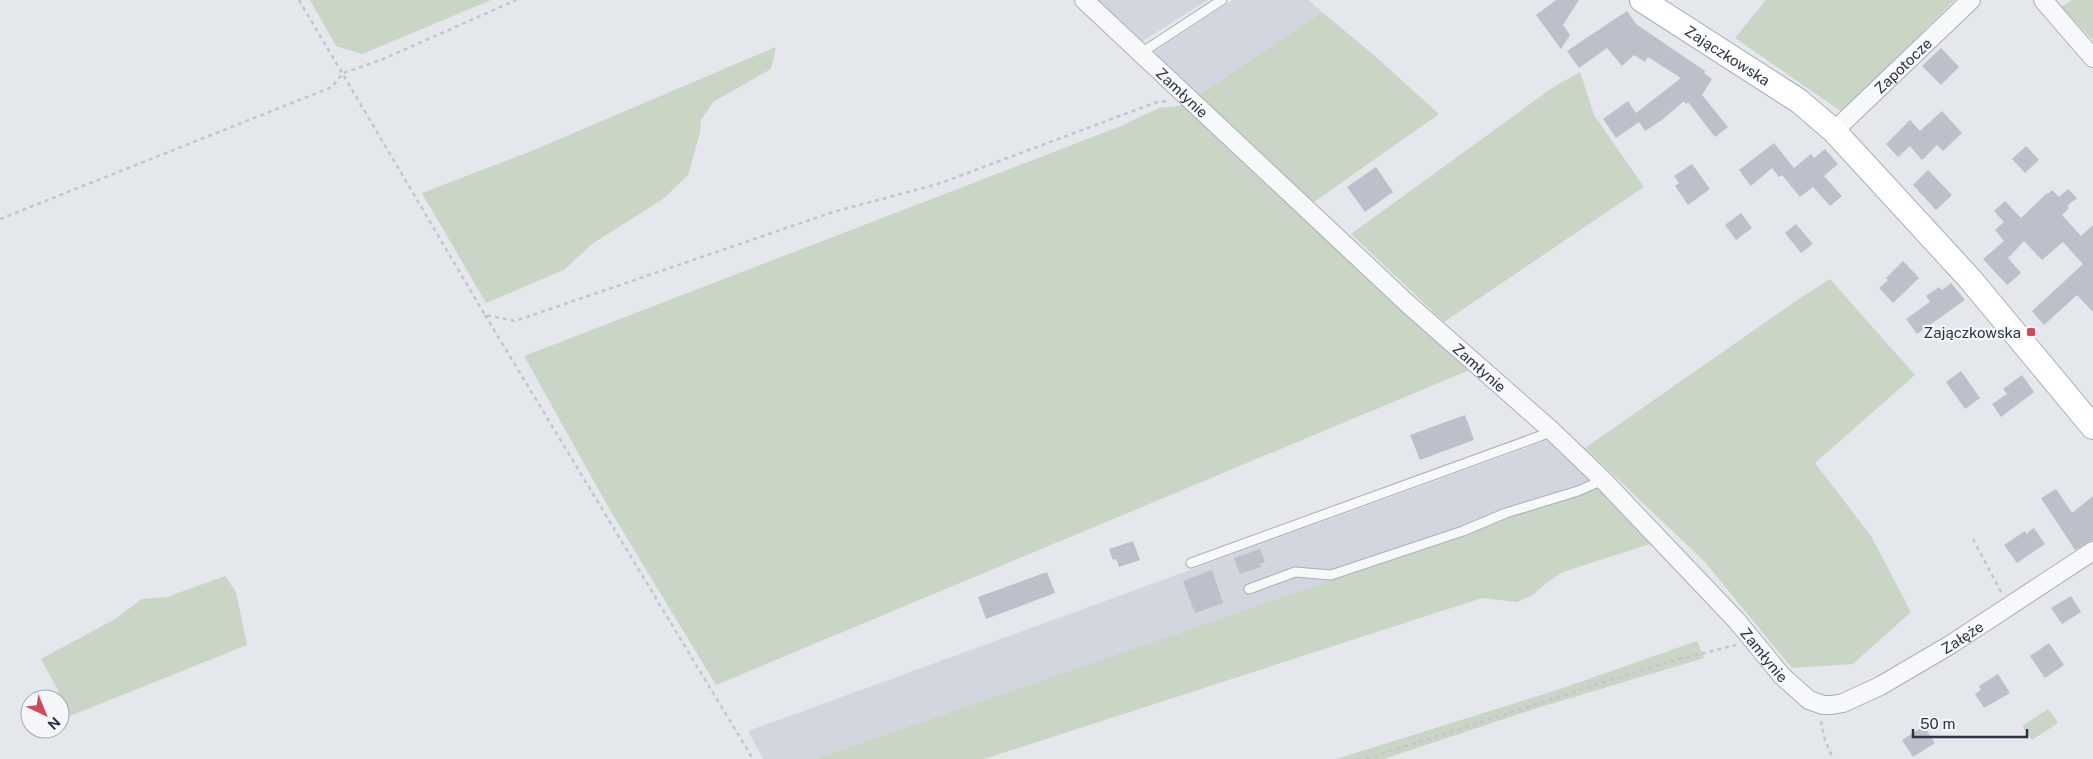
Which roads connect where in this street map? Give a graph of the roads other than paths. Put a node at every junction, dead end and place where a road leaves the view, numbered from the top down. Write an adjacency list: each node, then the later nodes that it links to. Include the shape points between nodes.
1 (1084, 0): 6 (street, Zamłynie)
2 (1222, 0): 6 (lane)
3 (1642, 0): 8 (main road, Zajączkowska, via 1799,101)
4 (1971, 0): 8 (street, Zapotocze)
5 (2043, 0): 7 (street)
6 (1141, 53): 10 (street, Zamłynie, via 1408,304)
7 (2093, 58)
8 (1834, 131): 9 (main road, Zajączkowska, via 1970,278)
9 (2093, 427)
10 (1551, 430): 11 (street, Zamłynie); 13 (lane)
11 (1603, 480): 14 (lane, via 1331,575 1295,572); 15 (street, Zamłynie, via 1738,621 1792,686 1809,700)
12 (2093, 551): 15 (street, Załęże, via 1880,686 1843,703)
13 (1190, 563)
14 (1249, 589)
15 (1823, 705)

